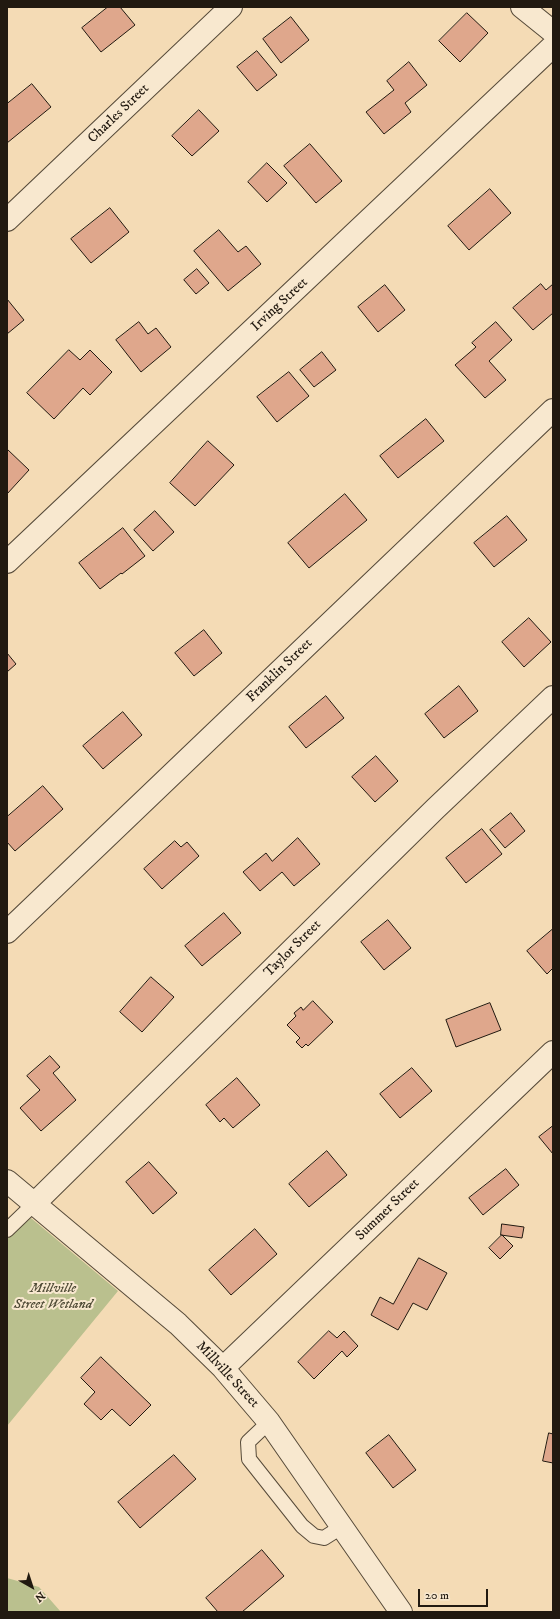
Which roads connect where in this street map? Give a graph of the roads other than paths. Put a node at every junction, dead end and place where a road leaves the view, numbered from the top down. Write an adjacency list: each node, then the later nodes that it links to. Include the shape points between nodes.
1 (231, 7): 5 (street, Charles Street)
2 (522, 7): 3 (street)
3 (553, 32)
4 (553, 46): 7 (street, Irving Street)
5 (7, 220)
6 (553, 410): 9 (street, Franklin Street)
7 (7, 562)
8 (553, 697): 12 (street, Taylor Street, via 424,820)
9 (7, 932)
10 (553, 1052): 14 (street, Summer Street)
11 (7, 1181): 12 (street, Millville Street)
12 (34, 1204): 13 (lane); 14 (street, Millville Street, via 178,1324)
13 (7, 1230)
14 (223, 1368): 15 (street, Millville Street)
15 (269, 1422): 16 (street, Millville Street); 16 (lane, via 248,1442 249,1458 302,1526 314,1536 324,1538)
16 (343, 1526): 17 (street, Millville Street)
17 (401, 1612)

